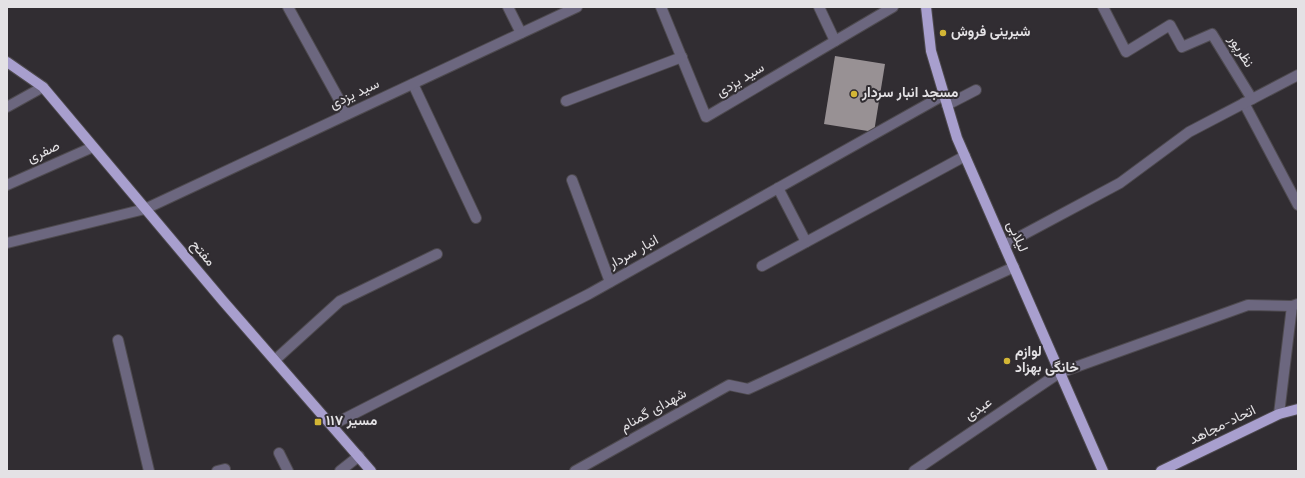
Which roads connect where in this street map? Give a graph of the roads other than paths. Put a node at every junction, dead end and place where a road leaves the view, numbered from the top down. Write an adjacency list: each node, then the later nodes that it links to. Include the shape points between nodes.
1 (288, 7): 22 (street)
2 (508, 7): 9 (street)
3 (576, 7): 9 (street, سید یزدی)
4 (661, 7): 11 (street, سید یزدی)
5 (819, 7): 10 (street)
6 (893, 7): 10 (street, سید یزدی)
7 (926, 7): 17 (main road, لیلابی, via 931,51)
8 (1103, 7): 19 (street, نظرپور, via 1126,52 1170,25 1182,46 1212,34)
9 (522, 33): 14 (street, سید یزدی)
10 (835, 41): 11 (street, سید یزدی, via 706,118)
11 (682, 57): 18 (street)
12 (7, 62): 15 (main road, مفتح)
13 (1298, 75): 19 (street)
14 (413, 84): 22 (street, سید یزدی); 30 (street)
15 (43, 87): 21 (street); 23 (main road, مفتح)
16 (976, 90): 20 (street)
17 (944, 95): 20 (main road, لیلابی); 27 (street, انبار سردار)
18 (566, 101)
19 (1248, 101): 28 (street); 33 (street, via 1189,132 1120,183)
20 (947, 105): 24 (main road, لیلابی)
21 (7, 107)
22 (347, 114): 29 (street, سید یزدی)
23 (93, 147): 26 (street, صفری); 29 (main road, مفتح)
24 (965, 156): 31 (street); 33 (main road, لیلابی)
25 (572, 180): 37 (street)
26 (7, 185)
27 (778, 188): 31 (street); 37 (street, انبار سردار)
28 (1298, 205)
29 (146, 209): 32 (street, سید یزدی); 40 (main road, مفتح)
30 (476, 218)
31 (806, 242): 35 (street)
32 (7, 243)
33 (1004, 245): 36 (main road, لیلابی)
34 (437, 254): 40 (street, via 340,300)
35 (762, 266)
36 (1014, 267): 41 (main road, لیلابی); 52 (street, شهدای گمنام, via 748,389 729,385)
37 (610, 282): 44 (street, انبار سردار)
38 (1295, 305): 41 (street, عبدی, via 1248,305); 43 (street)
39 (118, 340): 48 (street)
40 (275, 360): 44 (main road, مفتح)
41 (1059, 373): 53 (street, عبدی); 54 (main road, لیلابی)
42 (1298, 409): 43 (main road, اتحاد-مجاهد)
43 (1279, 414): 47 (main road, اتحاد-مجاهد)
44 (332, 425): 46 (main road, مفتح)
45 (279, 453): 49 (street)
46 (359, 456): 50 (street); 51 (main road, مفتح)
47 (1168, 470)
48 (149, 471)
49 (288, 471)
50 (340, 471)
51 (371, 471)
52 (575, 471)
53 (914, 471)
54 (1103, 471)

